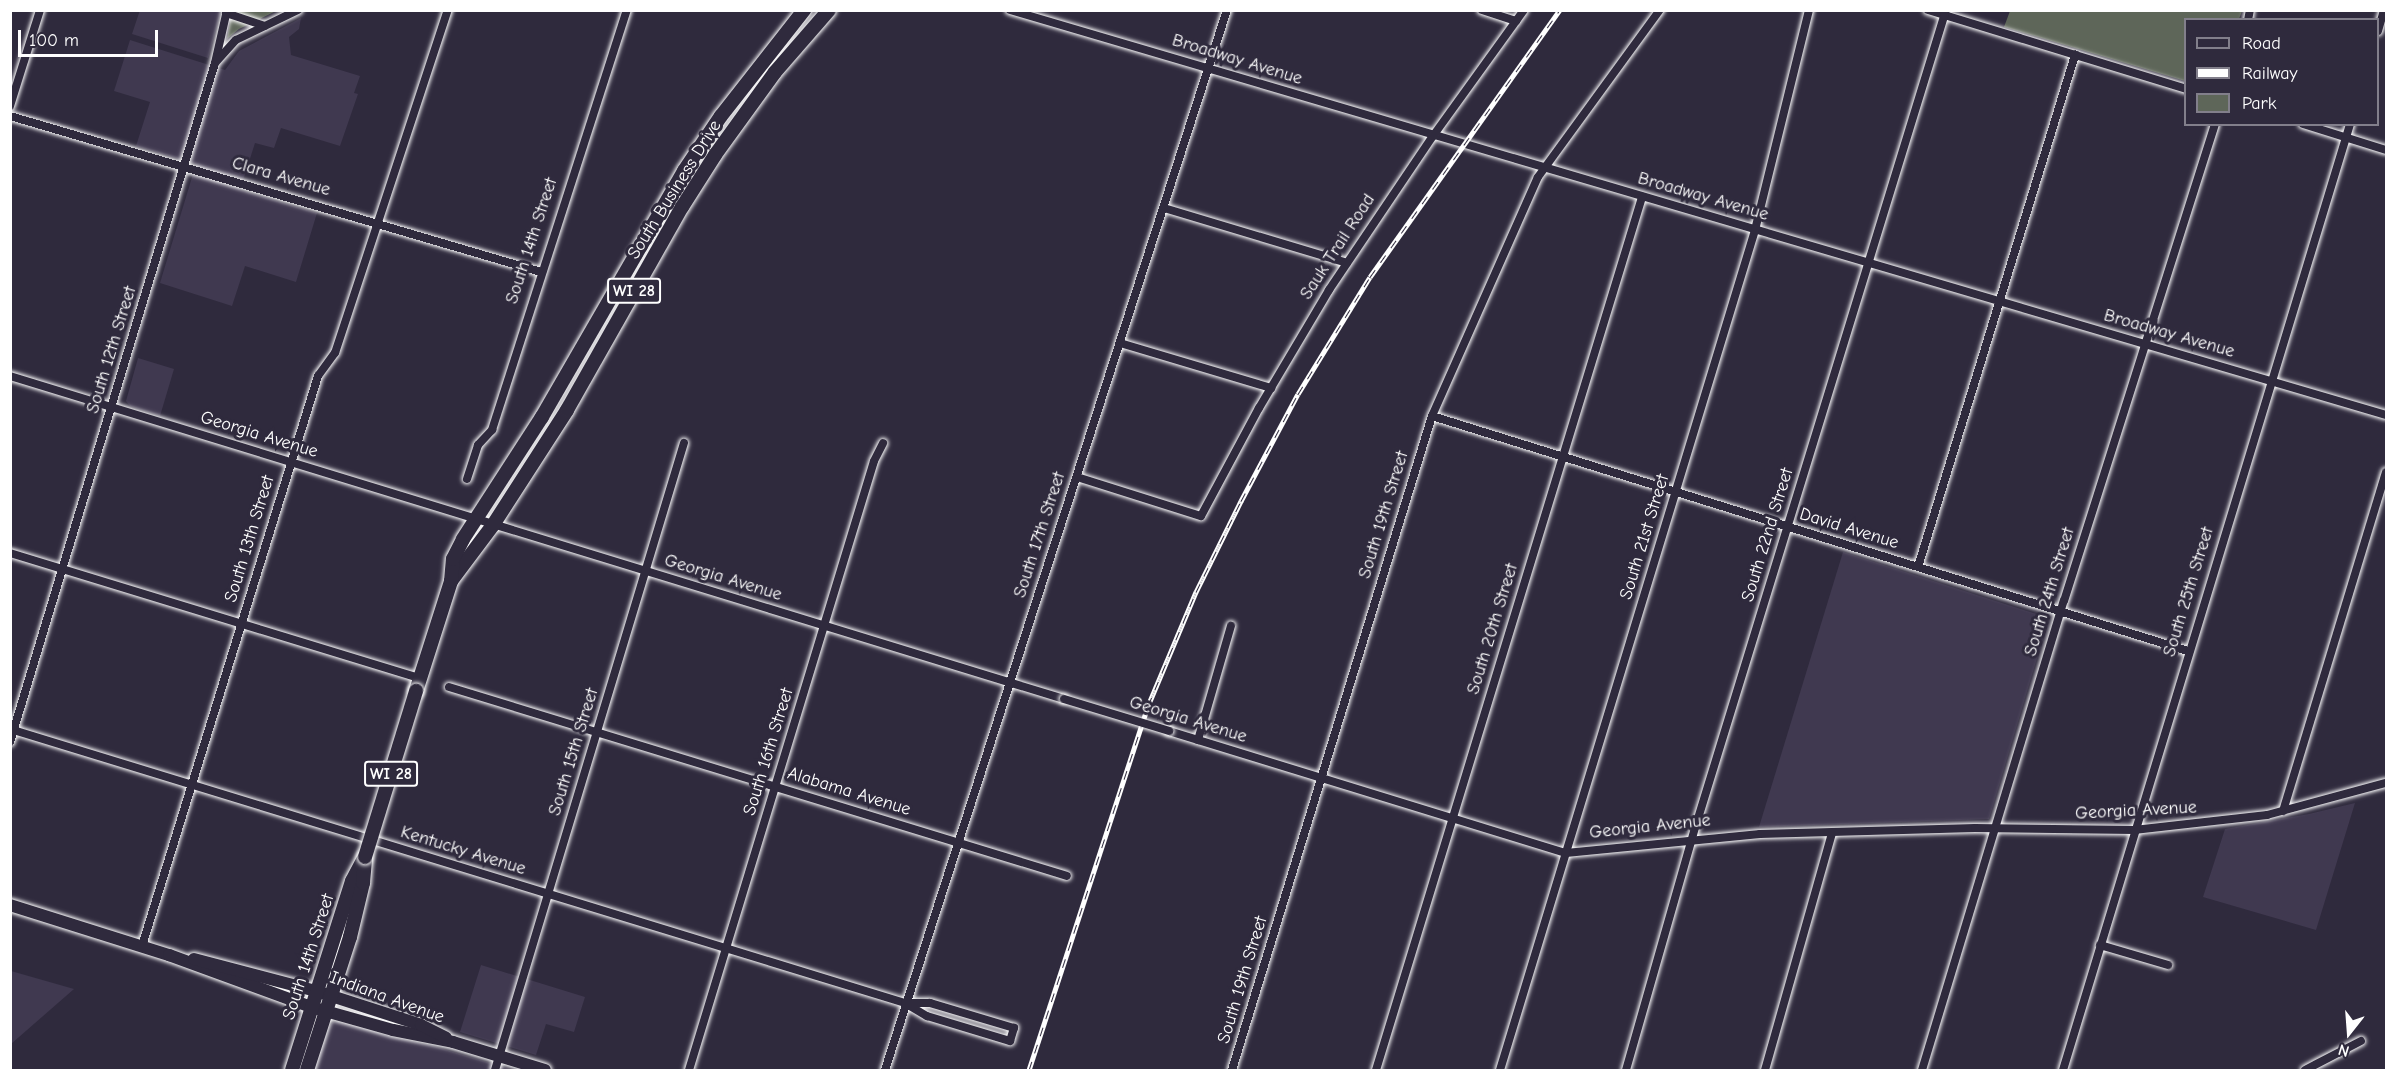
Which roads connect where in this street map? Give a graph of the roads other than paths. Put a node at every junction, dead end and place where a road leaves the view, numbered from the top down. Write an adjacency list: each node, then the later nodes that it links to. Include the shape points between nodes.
1 (40, 10): 24 (street)
2 (298, 10): 18 (street, South 12th Street)
3 (448, 10): 36 (street, South 13th Street)
4 (627, 10): 40 (street, South 14th Street)
5 (829, 10): 59 (main road, South Business Drive / WI 28, via 775,72 715,155 567,410)
6 (1010, 10): 22 (street, Broadway Avenue)
7 (1227, 10): 22 (street, South 17th Street)
8 (1482, 10): 17 (street)
9 (1524, 10): 17 (street, Sauk Trail Road)
10 (1660, 10): 33 (street, South 19th Street)
11 (1809, 10): 37 (street, South 21st Street)
12 (1928, 10): 16 (street)
13 (2384, 10): 19 (street)
14 (804, 11): 58 (main road, South Business Drive / WI 28, via 720,116 684,171 543,417)
15 (227, 12): 18 (street); 21 (street)
16 (1945, 13): 20 (street); 39 (street, South 22nd Street)
17 (1516, 21): 29 (street, Sauk Trail Road)
18 (265, 26): 21 (street, South 12th Street, via 231,45)
19 (2379, 28)
20 (2076, 56): 23 (street); 41 (street)
21 (215, 63): 32 (street, South 12th Street)
22 (1208, 69): 29 (street, Broadway Avenue); 35 (street, South 17th Street)
23 (2184, 88)
24 (10, 106)
25 (10, 116): 32 (street, Clara Avenue)
26 (2214, 126): 43 (street, South 24th Street)
27 (2309, 126): 30 (street)
28 (2349, 126): 30 (street, South 25th Street)
29 (1433, 136): 33 (street, Broadway Avenue); 38 (street, Sauk Trail Road)
30 (2346, 138): 31 (street); 45 (street, South 25th Street)
31 (2386, 150)
32 (185, 167): 36 (street, Clara Avenue); 47 (street, South 12th Street)
33 (1544, 168): 34 (street, Broadway Avenue); 49 (street, South 19th Street)
34 (1642, 197): 37 (street, Broadway Avenue); 52 (street, South 20th Street)
35 (1164, 208): 38 (street); 42 (street, South 17th Street)
36 (379, 223): 40 (street, Clara Avenue); 53 (street, South 13th Street, via 335,353 318,376)
37 (1755, 230): 39 (street, Broadway Avenue); 57 (street, South 21st Street)
38 (1347, 263): 46 (street, Sauk Trail Road)
39 (1868, 263): 41 (street, Broadway Avenue); 60 (street, South 22nd Street)
40 (541, 272): 56 (street, South 14th Street, via 492,430 478,445)
41 (2000, 302): 43 (street, Broadway Avenue); 62 (street)
42 (1120, 343): 46 (street); 55 (street, South 17th Street)
43 (2147, 345): 45 (street, Broadway Avenue); 66 (street, South 24th Street)
44 (10, 376): 47 (street, Georgia Avenue)
45 (2272, 381): 48 (street, Broadway Avenue); 70 (street, South 25th Street)
46 (1271, 388): 55 (street, Sauk Trail Road, via 1201,516)
47 (112, 407): 53 (street, Georgia Avenue); 63 (street, South 12th Street)
48 (2386, 415)
49 (1432, 416): 52 (street, David Avenue); 78 (street, South 19th Street)
50 (684, 443): 64 (street, South 15th Street)
51 (883, 443): 68 (street, South 16th Street, via 874,461)
52 (1562, 457): 57 (street, David Avenue); 83 (street, South 20th Street)
53 (290, 462): 58 (street, Georgia Avenue); 67 (street, South 13th Street)
54 (2386, 472): 82 (street)
55 (1077, 477): 71 (street, South 17th Street)
56 (467, 479)
57 (1676, 492): 60 (street, David Avenue); 89 (street, South 21st Street)
58 (476, 519): 59 (street, Georgia Avenue); 65 (main road, South 14th Street / WI 28, via 453,559)
59 (493, 525): 64 (street, Georgia Avenue); 65 (main road, South Business Drive / WI 28)
60 (1788, 527): 62 (street, David Avenue); 87 (street, South 22nd Street)
61 (10, 553): 63 (street)
62 (1918, 567): 66 (street, David Avenue)
63 (63, 569): 67 (street); 74 (street, South 12th Street)
64 (646, 572): 68 (street, Georgia Avenue); 75 (street, South 15th Street)
65 (452, 581): 72 (main road, South 14th Street / WI 28)
66 (2060, 612): 70 (street, David Avenue); 84 (street, South 24th Street)
67 (242, 623): 72 (street); 80 (street, South 13th Street)
68 (824, 626): 71 (street, Georgia Avenue); 81 (street, South 16th Street)
69 (1231, 626): 76 (street)
70 (2188, 651): 85 (street, South 25th Street)
71 (1009, 682): 76 (street, Georgia Avenue, bridge); 88 (street, South 17th Street)
72 (418, 684): 98 (main road, South 14th Street / WI 28, bridge, via 365,857 363,884)
73 (449, 687): 75 (street, Alabama Avenue)
74 (12, 730): 77 (street, South 12th Street); 80 (street, Kentucky Avenue)
75 (597, 732): 81 (street, Alabama Avenue); 91 (street, South 15th Street)
76 (1198, 740): 78 (street, Georgia Avenue)
77 (10, 742)
78 (1321, 777): 83 (street, Georgia Avenue); 113 (street, South 19th Street)
79 (2386, 783): 82 (street, Georgia Avenue)
80 (192, 785): 91 (street, Kentucky Avenue); 94 (street, South 13th Street)
81 (775, 787): 88 (street, Alabama Avenue); 95 (street, South 16th Street)
82 (2283, 811): 85 (street, Georgia Avenue, via 2216,823)
83 (1453, 818): 89 (street, Georgia Avenue); 114 (street, South 20th Street)
84 (1993, 829): 85 (street, Georgia Avenue); 86 (street, Georgia Avenue); 118 (street, South 24th Street)
85 (2134, 830): 93 (street, South 25th Street)
86 (1832, 834): 87 (street, Georgia Avenue); 117 (street)
87 (1692, 839): 89 (street, Georgia Avenue); 116 (street, South 22nd Street)
88 (957, 843): 90 (street, Alabama Avenue); 101 (street, South 17th Street)
89 (1566, 852): 115 (street, South 21st Street)
90 (1067, 876)
91 (548, 894): 95 (street, Kentucky Avenue); 106 (street, South 15th Street)
92 (10, 905): 94 (main road, Indiana Avenue)
93 (2100, 945): 97 (street); 119 (street, South 25th Street)
94 (142, 946): 96 (main road, Indiana Avenue)
95 (726, 949): 101 (street, Kentucky Avenue); 111 (street, South 16th Street)
96 (169, 955): 99 (main road, Indiana Avenue); 102 (main road, Indiana Avenue)
97 (2168, 965)
98 (330, 973): 99 (main road, South 14th Street / WI 28); 100 (main road, South 14th Street / WI 28)
99 (316, 991): 100 (main road, Indiana Avenue); 102 (main road, South 14th Street / WI 28)
100 (330, 997): 103 (main road, South 14th Street / WI 28); 105 (main road, Indiana Avenue, via 421,1025)
101 (905, 1004): 101 (street, Kentucky Avenue, via 927,1016 1010,1041 1014,1028 930,1003); 112 (street, South 17th Street)
102 (310, 1007): 103 (main road, Indiana Avenue); 107 (main road, South 14th Street / WI 28)
103 (326, 1012): 105 (main road, Indiana Avenue); 108 (main road, South 14th Street / WI 28)
104 (2361, 1041): 120 (street)
105 (453, 1042): 106 (main road, Indiana Avenue)
106 (499, 1057): 109 (street, South 15th Street); 110 (main road, Indiana Avenue)
107 (292, 1071)
108 (307, 1071)
109 (495, 1071)
110 (545, 1071)
111 (689, 1071)
112 (885, 1071)
113 (1232, 1071)
114 (1376, 1071)
115 (1500, 1071)
116 (1626, 1071)
117 (1764, 1071)
118 (1922, 1071)
119 (2063, 1071)
120 (2305, 1071)

